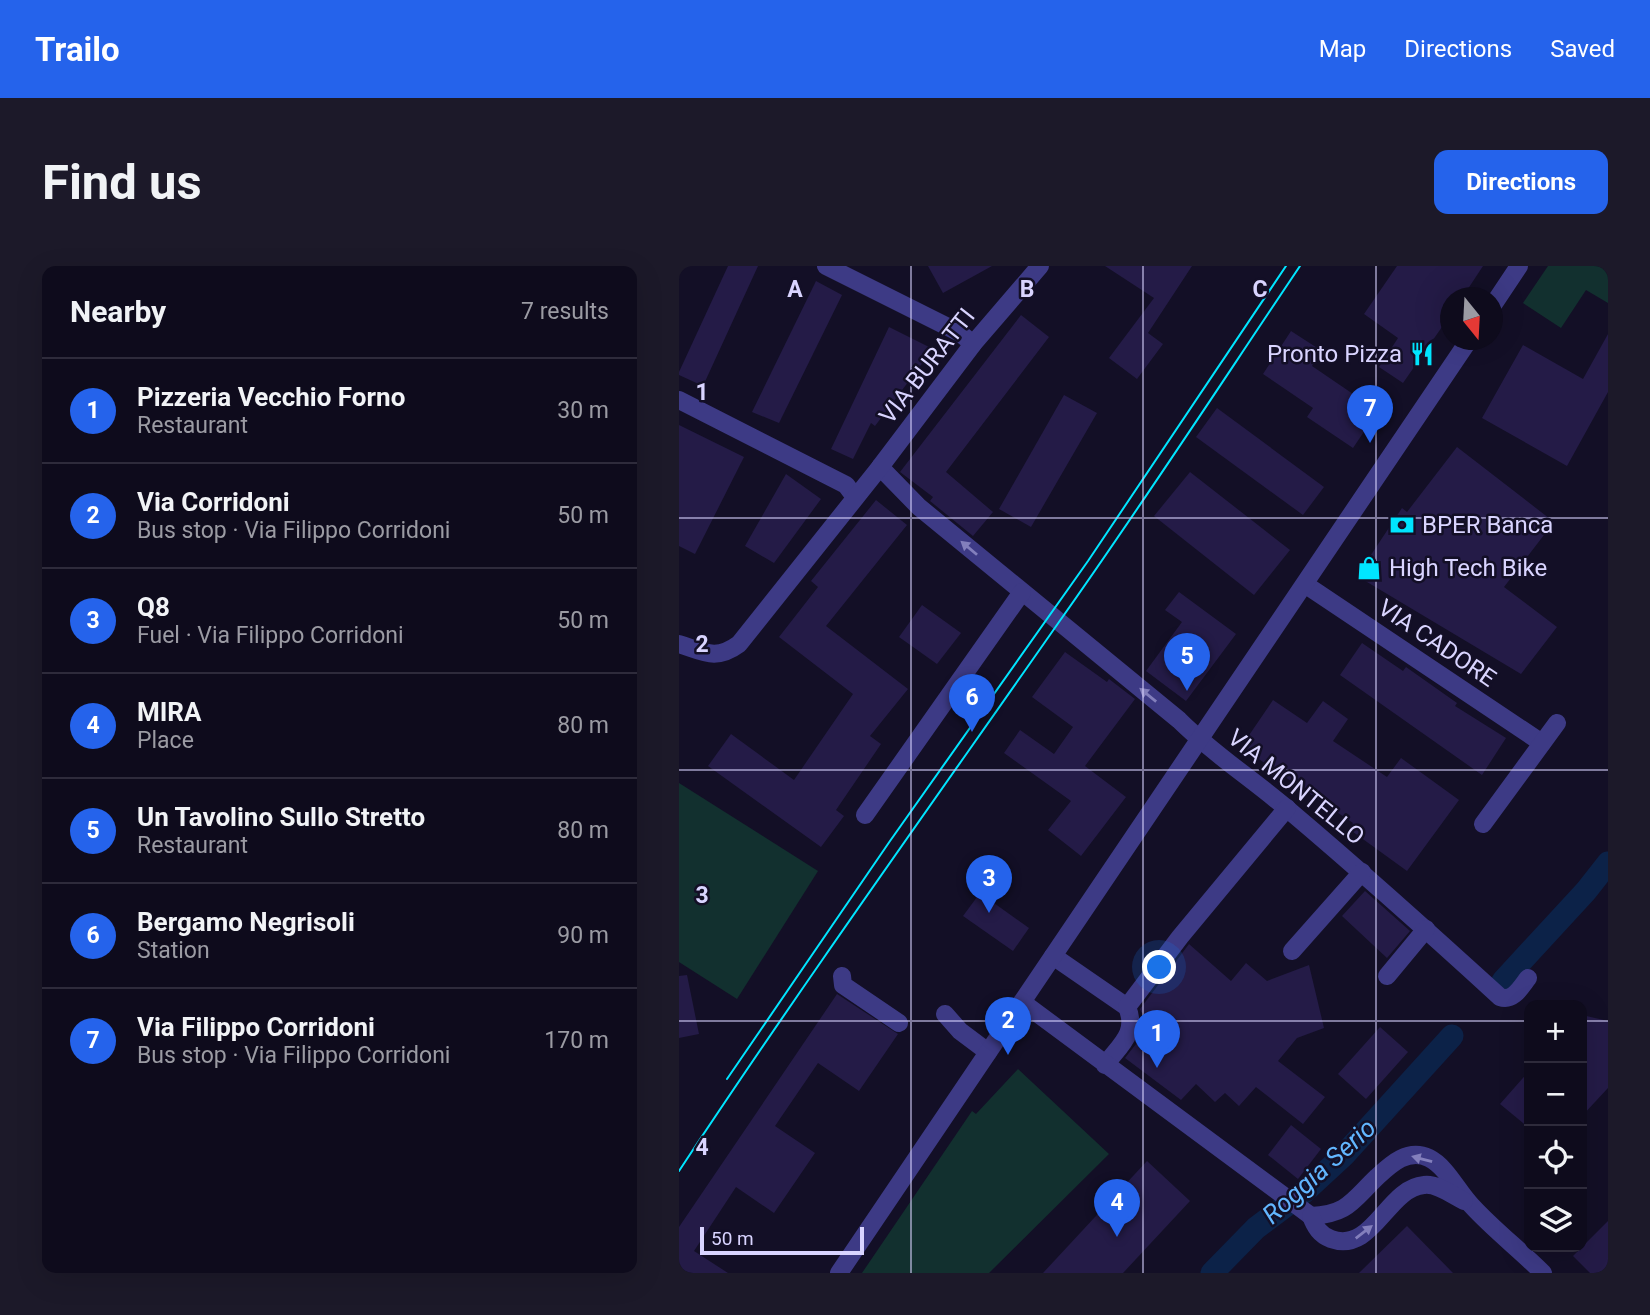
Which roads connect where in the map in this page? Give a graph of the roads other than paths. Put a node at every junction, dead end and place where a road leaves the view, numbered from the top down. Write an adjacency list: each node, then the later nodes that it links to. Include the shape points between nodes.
1 (826, 266): 5 (street, via 960,333)
2 (1040, 266): 5 (street, VIA BURATTI)
3 (1519, 266): 4 (street)
4 (1503, 290)
5 (973, 344): 8 (street, VIA BURATTI)
6 (1462, 350): 10 (street)
7 (679, 400): 9 (street, via 846,485)
8 (880, 467): 9 (street, VIA BURATTI); 11 (street, VIA MONTELLO, one-way to 8, via 919,507)
9 (855, 497): 12 (street, VIA BURATTI, via 739,643 727,653 712,655)
10 (1306, 585): 14 (street); 15 (street, VIA CADORE)
11 (1021, 592): 14 (street, VIA MONTELLO, one-way to 11); 17 (street)
12 (679, 644)
13 (1557, 723): 15 (street)
14 (1199, 740): 16 (street, VIA MONTELLO); 22 (street)
15 (1542, 743): 18 (street)
16 (1287, 808): 19 (street, VIA MONTELLO); 27 (street)
17 (865, 815)
18 (1483, 824)
19 (1362, 872): 20 (street, VIA MONTELLO); 21 (street, VIA MONTELLO)
20 (1426, 929): 24 (street); 25 (street, VIA MONTELLO, via 1500,997 1512,998)
21 (1292, 951)
22 (1053, 956): 26 (street); 27 (street)
23 (842, 976): 29 (street, via 843,985)
24 (1387, 976)
25 (1528, 978)
26 (1022, 1002): 30 (street); 31 (street)
27 (1127, 1007): 31 (street, via 1130,1032)
28 (944, 1014): 30 (street)
29 (899, 1023)
30 (988, 1052): 34 (street)
31 (1105, 1065): 33 (street)
32 (1470, 1204): 33 (street, one-way to 32, via 1323,1235 1339,1241 1362,1236 1416,1186 1432,1185); 33 (street, one-way to 33, via 1430,1158 1407,1156 1396,1160 1343,1210 1327,1215); 35 (street)
33 (1303, 1211)
34 (839, 1273)
35 (1542, 1273)

